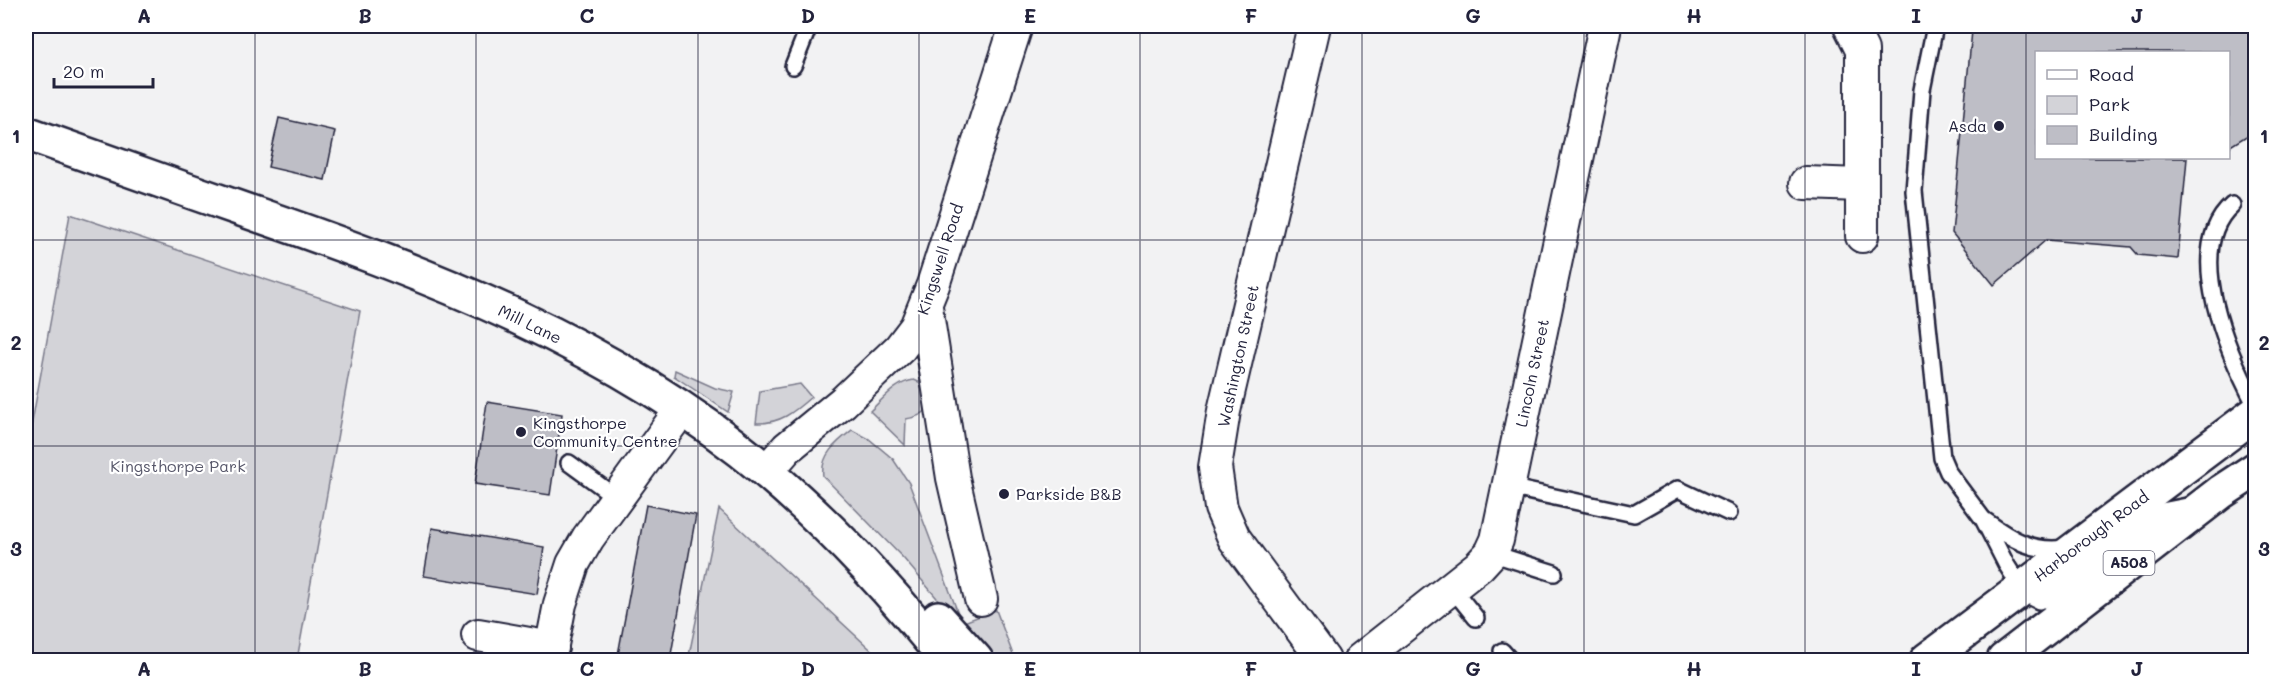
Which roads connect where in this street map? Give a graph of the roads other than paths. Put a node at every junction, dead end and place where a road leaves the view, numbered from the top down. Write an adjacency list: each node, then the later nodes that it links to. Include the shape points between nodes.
1 (809, 26): 7 (lane)
2 (1016, 26): 13 (street, Kingswell Road)
3 (1314, 26): 37 (street, Washington Street, via 1224,411 1215,467 1221,508 1234,538)
4 (1605, 26): 20 (street, Lincoln Street)
5 (1850, 26): 10 (street, via 1862,50)
6 (1935, 26): 24 (lane, via 1922,90 1914,191 1942,458)
7 (793, 66)
8 (26, 133): 15 (main road, Mill Lane, via 426,276 555,336)
9 (1806, 183): 10 (street)
10 (1860, 185): 12 (street)
11 (2232, 205): 14 (lane, via 2218,221 2208,264 2227,339)
12 (1862, 237)
13 (926, 307): 19 (street, Kingswell Road, via 900,348 787,448); 30 (street, via 953,478)
14 (2256, 406)
15 (681, 410): 19 (main road, Mill Lane); 21 (street)
16 (2256, 413): 25 (main road, Harborough Road / A508)
17 (569, 463): 21 (lane)
18 (2256, 469): 22 (main road, A508)
19 (766, 472): 35 (main road, Mill Lane, via 816,516); 36 (main road, via 833,502)
20 (1508, 487): 23 (lane, via 1634,514 1678,489); 26 (street, Lincoln Street)
21 (617, 498): 33 (street, via 573,564)
22 (2209, 502): 29 (lane, via 2162,511 2047,599 2029,596); 34 (main road, A508)
23 (1729, 513)
24 (1983, 519): 25 (lane, via 2030,547 2049,550); 29 (lane)
25 (2077, 546): 29 (main road, Harborough Road / A508)
26 (1491, 553): 27 (lane); 28 (street, Lincoln Street)
27 (1554, 573)
28 (1452, 588): 31 (lane); 38 (street, Lincoln Street)
29 (2021, 588): 39 (main road, Harborough Road / A508)
30 (981, 598)
31 (1476, 618)
32 (478, 635): 33 (street)
33 (550, 654)
34 (2013, 658)
35 (946, 660)
36 (976, 660)
37 (1324, 660)
38 (1360, 660)
39 (1927, 660)

